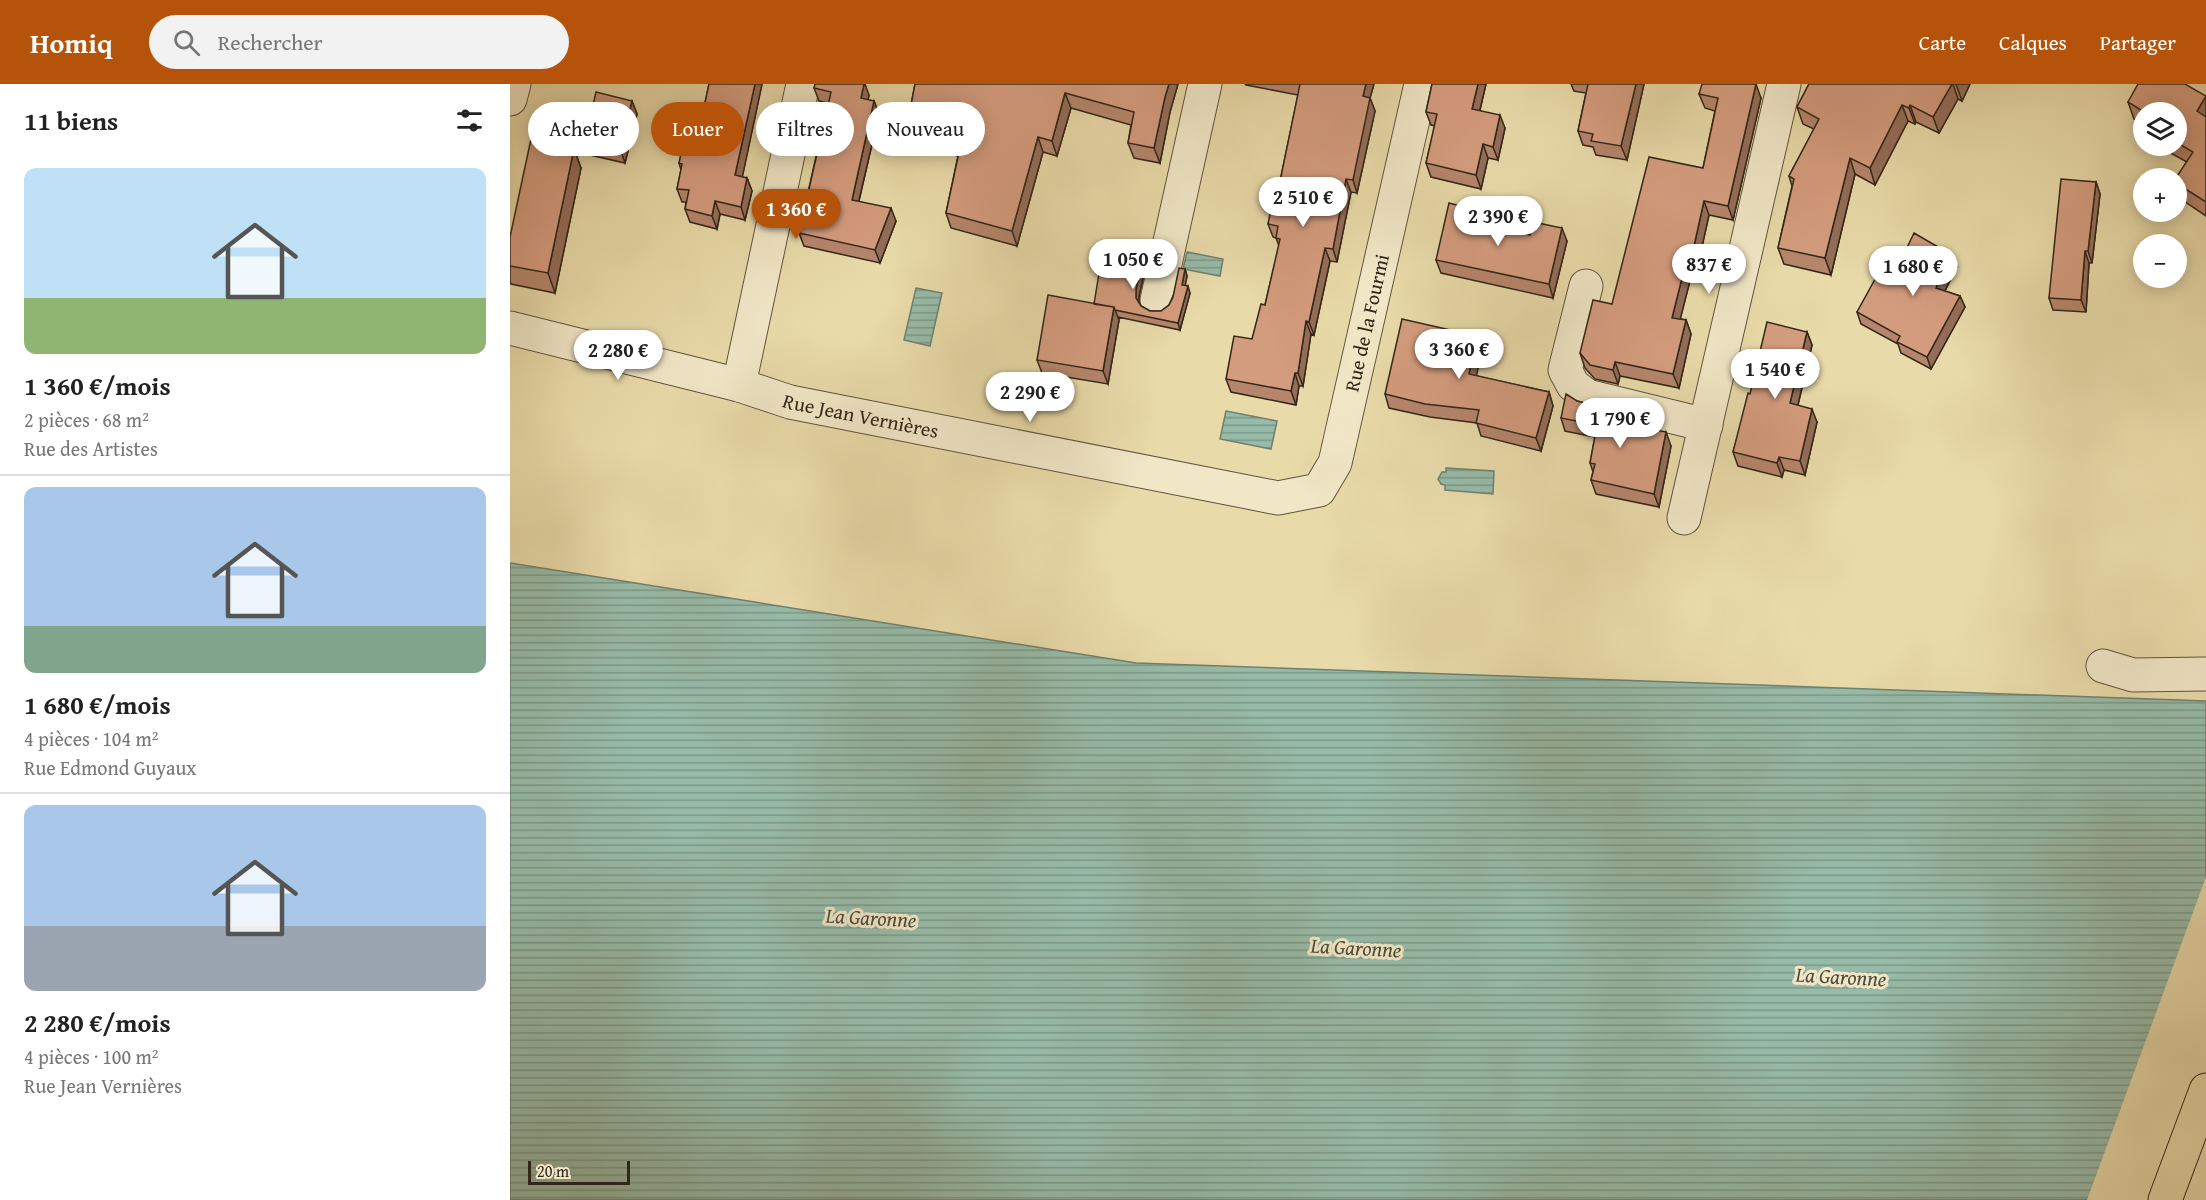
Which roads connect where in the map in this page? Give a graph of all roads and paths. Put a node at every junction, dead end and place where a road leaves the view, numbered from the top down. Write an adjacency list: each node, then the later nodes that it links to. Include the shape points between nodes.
1 (514, 84): 6 (street)
2 (804, 84): 10 (street)
3 (1204, 84): 8 (street)
4 (1421, 84): 12 (street, Rue de la Fourmi, via 1335,463)
5 (1784, 84): 11 (street)
6 (510, 99)
7 (1586, 286): 11 (street, via 1565,370 1573,385 1587,396)
8 (1157, 300)
9 (510, 328): 10 (street, Rue Jean Vernières)
10 (739, 385): 12 (street, Rue Jean Vernières, via 790,402 1278,498)
11 (1706, 425): 13 (street)
12 (1320, 490)
13 (1684, 518)
14 (2103, 666): 15 (street, via 2133,675)
15 (2206, 674)
16 (2206, 1090): 17 (highway)
17 (2165, 1200)

